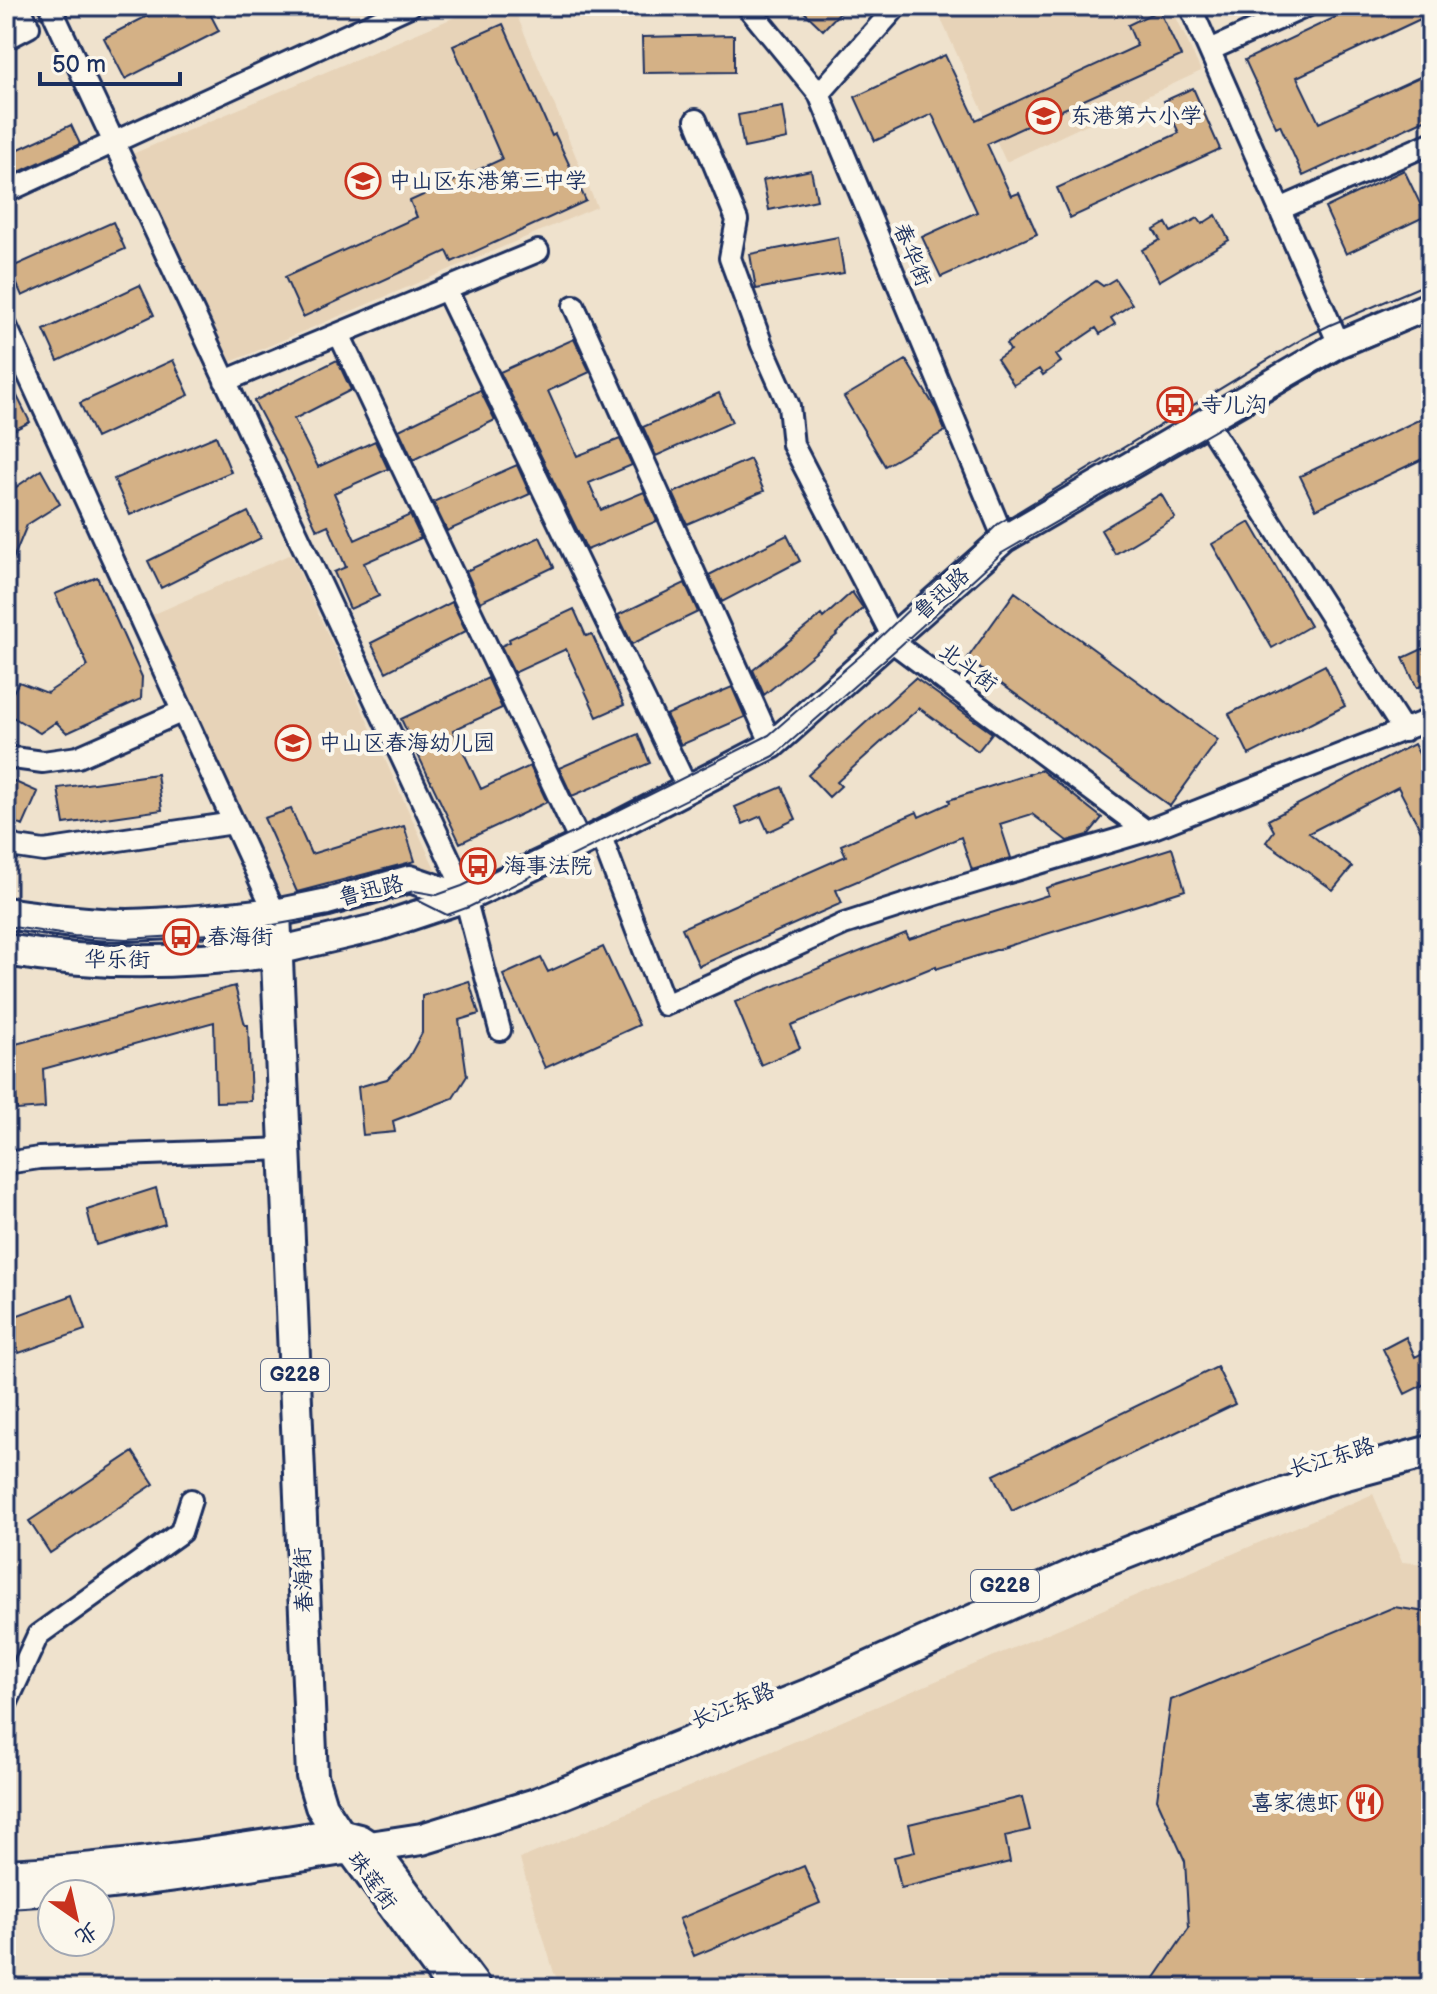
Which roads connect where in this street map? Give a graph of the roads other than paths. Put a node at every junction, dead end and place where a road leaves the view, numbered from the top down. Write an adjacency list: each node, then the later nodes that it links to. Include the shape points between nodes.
1 (19, 6): 8 (street, via 29,27)
2 (50, 6): 12 (street)
3 (410, 6): 12 (street)
4 (747, 6): 10 (street, 春华街)
5 (897, 6): 10 (street)
6 (1190, 6): 9 (street)
7 (1307, 6): 9 (street)
8 (6, 39)
9 (1210, 50): 15 (street)
10 (819, 94): 25 (street, 春华街)
11 (696, 120): 26 (street, via 737,220 730,258 789,406 793,445)
12 (114, 141): 14 (street); 23 (street)
13 (1431, 143): 15 (street)
14 (6, 192)
15 (1280, 209): 22 (street)
16 (538, 251): 17 (street)
17 (446, 289): 21 (street); 32 (street)
18 (1431, 305): 22 (main road, 鲁迅路)
19 (574, 306): 30 (street)
20 (6, 326): 27 (street, 春海街)
21 (339, 334): 23 (street); 35 (street)
22 (1339, 344): 24 (main road, 鲁迅路)
23 (225, 381): 37 (street)
24 (1206, 421): 25 (main road, 鲁迅路); 29 (street)
25 (1004, 539): 26 (main road, 鲁迅路)
26 (890, 640): 30 (main road, 鲁迅路); 34 (street, 北斗街)
27 (183, 711): 31 (street, via 78,757 43,762); 33 (street, 春海街)
28 (1431, 719): 29 (street)
29 (1404, 731): 34 (street)
30 (772, 745): 32 (main road, 鲁迅路)
31 (6, 757)
32 (688, 790): 35 (main road, 鲁迅路)
33 (234, 823): 36 (street, via 44,851); 39 (street, 春海街)
34 (1146, 831): 35 (street, via 844,924 665,1005)
35 (590, 839): 37 (main road, 鲁迅路)
36 (6, 842)
37 (466, 898): 39 (main road, 鲁迅路, via 410,879); 41 (main road, 鲁迅路, via 379,927); 42 (street)
38 (6, 913): 39 (highway, 华乐街, via 127,925)
39 (275, 913): 41 (highway, 春海街 / G228)
40 (6, 950): 41 (highway, 华乐街, via 126,962)
41 (277, 951): 43 (highway, 春海街 / G228)
42 (500, 1030)
43 (285, 1149): 44 (street); 49 (highway, 春海街 / G228, via 312,1776 321,1806)
44 (6, 1163)
45 (1431, 1430): 49 (highway, 长江东路 / G228, via 1314,1462 1201,1502 804,1677 530,1788)
46 (1431, 1451): 49 (highway, 长江东路 / G228, via 1320,1481 1098,1564 810,1694 536,1804 422,1839)
47 (191, 1500): 48 (street, via 181,1532 38,1635)
48 (6, 1704)
49 (353, 1843): 50 (main road, 长江东路); 51 (main road, 长江东路, via 213,1872); 52 (main road, 珠莲街); 53 (main road, 珠莲街)
50 (6, 1873)
51 (6, 1894)
52 (451, 1988)
53 (478, 1988)

